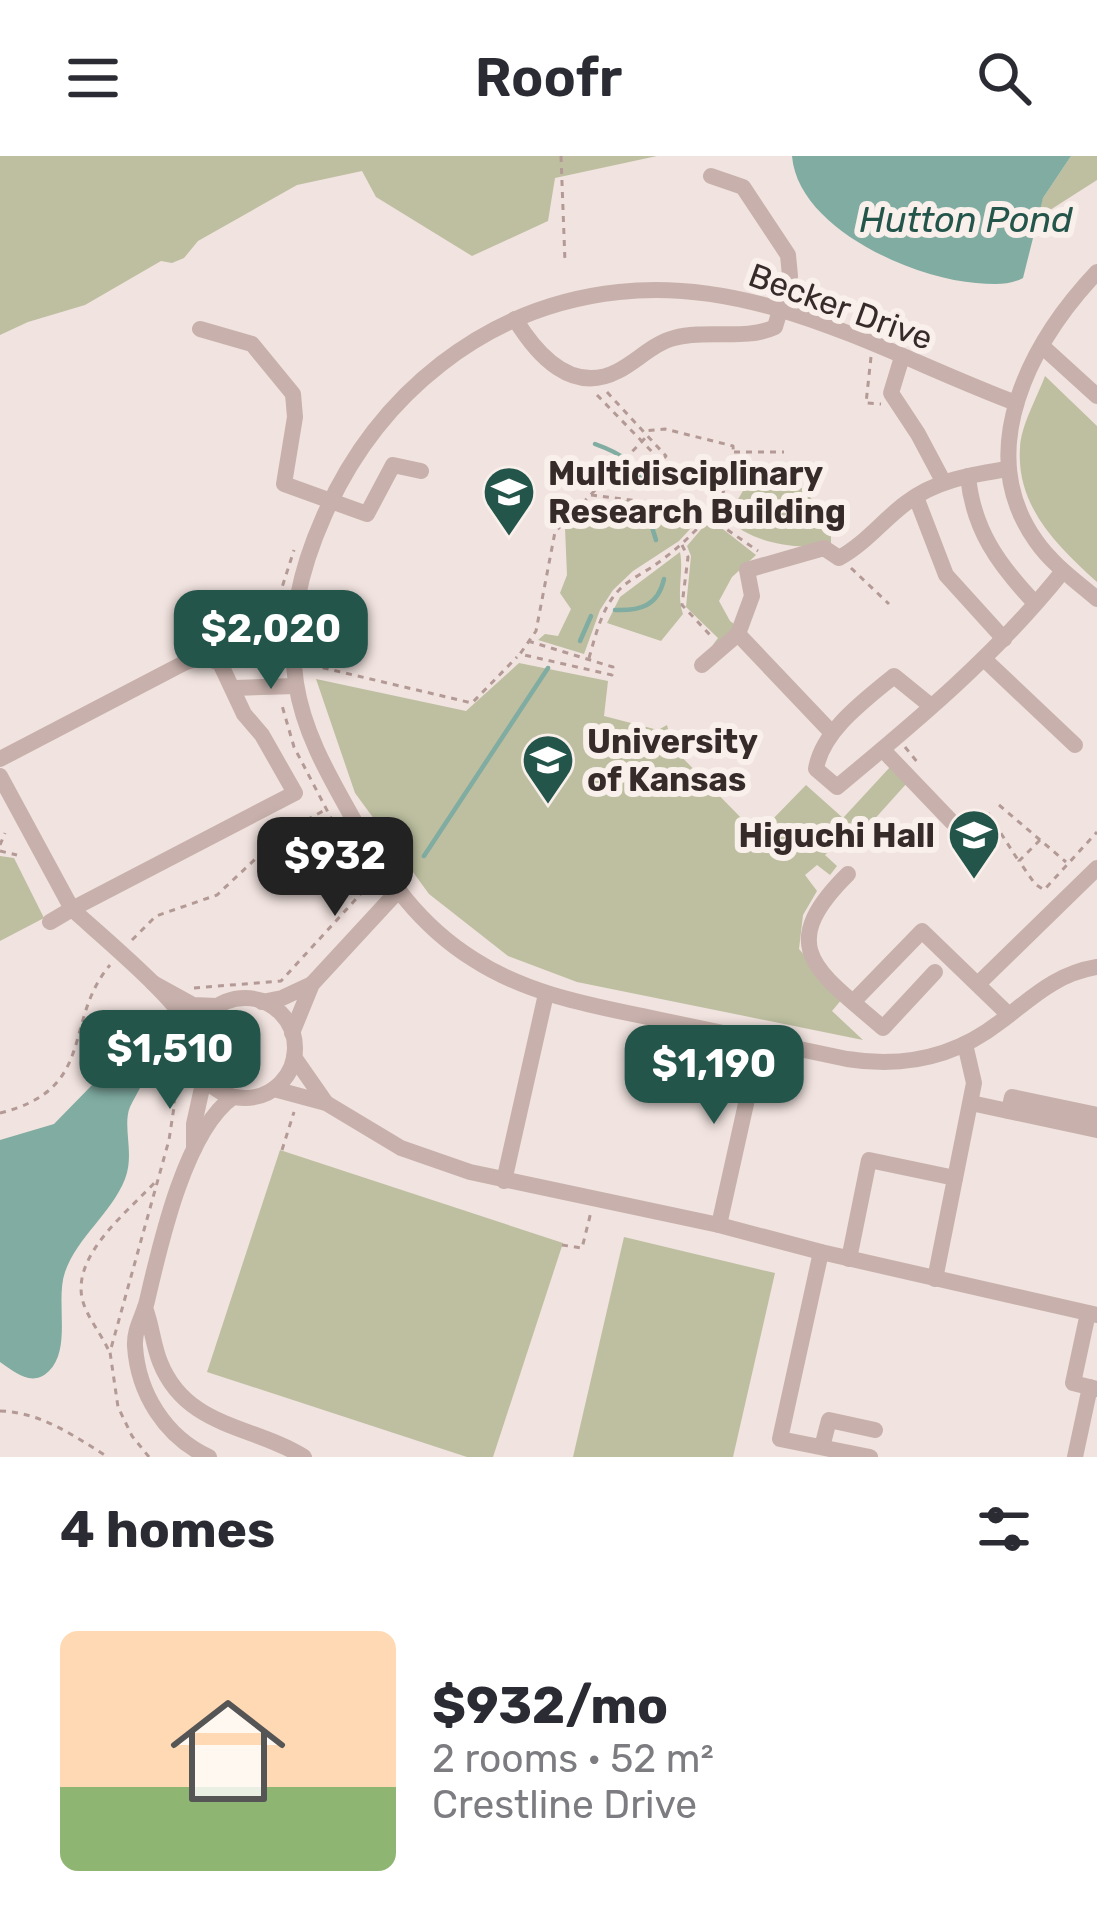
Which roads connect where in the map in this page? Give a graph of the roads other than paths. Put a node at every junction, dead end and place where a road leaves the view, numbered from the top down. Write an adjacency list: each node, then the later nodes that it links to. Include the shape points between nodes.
1 (711, 176): 3 (street, via 743,187 788,256)
2 (1097, 272): 6 (street)
3 (782, 310): 4 (street, Becker Drive, via 707,292 646,290 588,296); 4 (street, via 769,330 669,339 595,381 564,373); 7 (street, Becker Drive)
4 (515, 319): 15 (street, Becker Drive, via 419,380 370,434)
5 (200, 329): 15 (street, via 252,344 286,383 296,407 284,484)
6 (1043, 346): 8 (street); 9 (street)
7 (902, 357): 9 (street, Becker Drive); 13 (street, via 890,393)
8 (1097, 396)
9 (1016, 403): 10 (street)
10 (1007, 469): 12 (street); 16 (street, via 1026,526)
11 (422, 471): 15 (street, via 393,465 367,514)
12 (968, 476): 13 (street); 18 (street, via 987,547)
13 (943, 482): 14 (street)
14 (916, 496): 19 (street, via 838,558 824,548 747,570 752,596); 20 (street, via 946,575)
15 (331, 500): 23 (street, Becker Drive, via 295,607)
16 (1063, 571): 17 (street); 18 (street)
17 (1097, 599)
18 (1034, 602): 20 (street)
19 (738, 634): 22 (street); 26 (street)
20 (1004, 639): 21 (street)
21 (984, 659): 25 (street); 27 (street)
22 (708, 660)
23 (298, 676): 24 (street); 35 (street, Becker Drive, via 314,746)
24 (241, 688): 29 (street, via 220,663 196,658); 37 (street, via 244,714 295,793)
25 (932, 706): 26 (street, via 894,676); 28 (street)
26 (832, 733): 28 (street, via 816,769 837,787)
27 (1076, 745)
28 (883, 750): 31 (street)
29 (0, 760)
30 (0, 776): 37 (street)
31 (958, 817)
32 (1097, 868): 43 (street)
33 (848, 874): 36 (street)
34 (813, 876): 36 (street)
35 (397, 892): 42 (street); 44 (street, Becker Drive, via 456,948)
36 (829, 892): 46 (street, via 807,928 807,949)
37 (72, 909): 38 (street); 41 (street)
38 (50, 922)
39 (1097, 967): 48 (street, Becker Drive, via 1047,984)
40 (935, 972): 46 (street, via 883,1028)
41 (152, 983): 47 (street, via 193,1005); 50 (street, via 188,1020)
42 (312, 984): 45 (street); 49 (street)
43 (978, 984): 46 (street, via 922,931); 48 (street)
44 (546, 994): 51 (street, Becker Drive); 64 (street)
45 (262, 1001): 47 (street); 49 (street)
46 (854, 1002)
47 (218, 1006): 50 (street)
48 (1009, 1016): 52 (street, Becker Drive)
49 (292, 1033): 53 (street)
50 (195, 1039): 54 (street)
51 (760, 1041): 52 (street, Becker Drive, via 888,1063); 65 (street)
52 (965, 1045): 58 (street)
53 (294, 1057): 55 (street); 57 (street)
54 (205, 1078): 56 (street); 62 (street)
55 (274, 1089): 56 (street); 57 (street)
56 (232, 1097): 62 (street)
57 (326, 1103): 64 (street, via 401,1148)
58 (971, 1103): 59 (street); 63 (street)
59 (1009, 1112): 60 (street, via 1012,1097); 61 (street)
60 (1097, 1115)
61 (1097, 1130)
62 (194, 1150): 69 (street)
63 (955, 1178): 67 (street, via 869,1160); 68 (street)
64 (504, 1180): 65 (street)
65 (719, 1225): 66 (street)
66 (821, 1252): 67 (street); 73 (street, via 780,1438)
67 (849, 1259): 68 (street)
68 (935, 1279): 70 (street)
69 (146, 1308): 74 (street, via 135,1343 145,1392 181,1440); 75 (street, via 160,1362 184,1398 213,1420)
70 (1093, 1314): 71 (street, via 1073,1383)
71 (1094, 1388): 77 (street)
72 (875, 1430): 73 (street, via 829,1420)
73 (822, 1447): 76 (street)
74 (209, 1457)
75 (304, 1457)
76 (870, 1457)
77 (1075, 1457)

